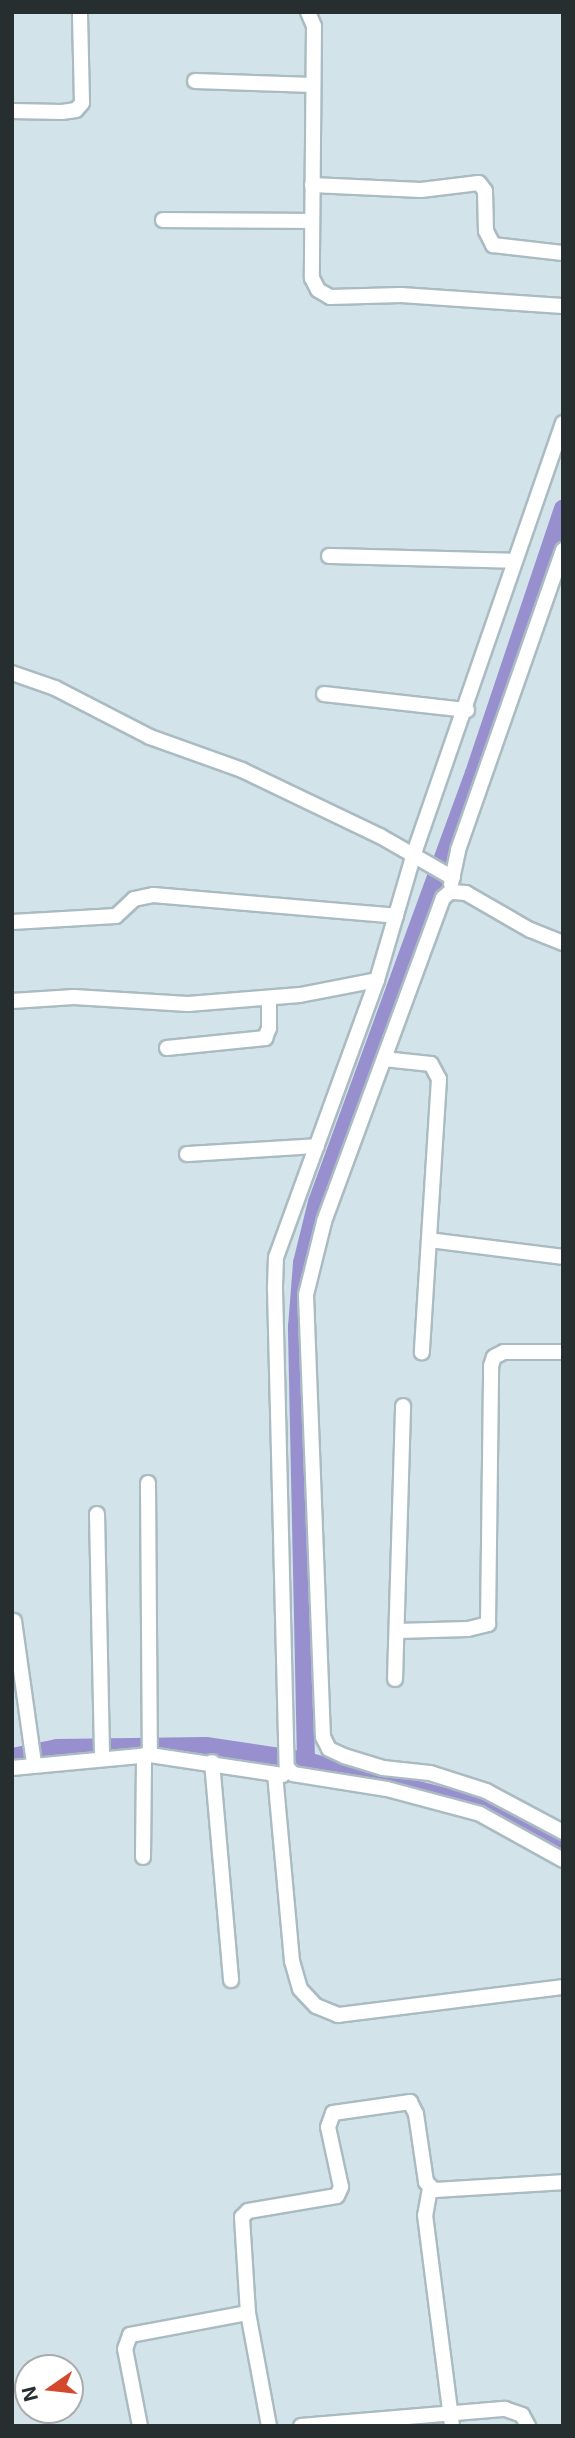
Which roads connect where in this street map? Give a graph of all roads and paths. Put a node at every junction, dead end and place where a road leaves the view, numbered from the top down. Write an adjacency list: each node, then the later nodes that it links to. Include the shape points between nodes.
1 (80, 12): 5 (street, via 82,103 76,110 62,112)
2 (309, 12): 4 (street, via 314,26)
3 (195, 81): 4 (street)
4 (313, 85): 6 (street)
5 (12, 111)
6 (312, 185): 8 (street); 9 (street, via 421,190 479,183 485,191 486,231 493,245)
7 (163, 220): 8 (street)
8 (312, 221): 10 (street, via 312,278 318,290 330,297 401,295)
9 (563, 253)
10 (563, 306)
11 (563, 423): 14 (street)
12 (563, 550): 19 (street)
13 (329, 556): 14 (street)
14 (515, 561): 17 (street)
15 (12, 673): 18 (street, via 55,688 150,737 242,770 380,836)
16 (324, 694): 17 (street)
17 (467, 710): 18 (street)
18 (417, 860): 19 (street); 20 (street)
19 (448, 881): 22 (street, via 530,930); 27 (street)
20 (397, 916): 21 (street, via 153,895 134,899 116,916); 23 (street)
21 (12, 922)
22 (563, 943)
23 (377, 980): 24 (street); 28 (street)
24 (270, 998): 25 (street, via 188,1004 74,997); 26 (street, via 270,1028 265,1038)
25 (12, 1001)
26 (167, 1048)
27 (384, 1059): 30 (street, via 421,1061 437,1070); 46 (street, via 324,1222 306,1295 323,1737 329,1749 344,1756 383,1768 430,1773 486,1791)
28 (317, 1146): 29 (street); 45 (street, via 276,1257)
29 (187, 1154)
30 (429, 1240): 31 (street); 32 (street)
31 (563, 1257)
32 (422, 1352)
33 (563, 1352): 38 (street, via 504,1352 494,1357 491,1366 488,1624)
34 (403, 1406): 38 (street)
35 (148, 1483): 41 (street)
36 (96, 1514): 40 (street)
37 (14, 1621): 42 (street)
38 (397, 1631): 39 (street)
39 (395, 1679)
40 (102, 1748): 41 (street); 42 (street)
41 (148, 1750): 43 (street); 47 (street)
42 (34, 1761): 44 (street)
43 (212, 1762): 45 (street); 49 (street)
44 (12, 1768)
45 (284, 1771): 48 (street, via 387,1788 480,1814); 50 (street, via 292,1961 300,1989 316,2006 338,2015)
46 (563, 1832)
47 (144, 1857)
48 (563, 1860)
49 (231, 1980)
50 (563, 1987)
51 (563, 2182): 52 (street)
52 (430, 2188): 53 (street, via 410,2102 332,2113 328,2127 341,2187 337,2196 248,2211 242,2217); 54 (street, via 425,2215)
53 (248, 2313): 56 (street, via 130,2335 125,2349); 57 (street)
54 (452, 2419): 55 (street); 59 (street, via 505,2409 522,2416)
55 (428, 2420): 58 (street)
56 (140, 2426)
57 (269, 2426)
58 (301, 2426)
59 (528, 2426)

